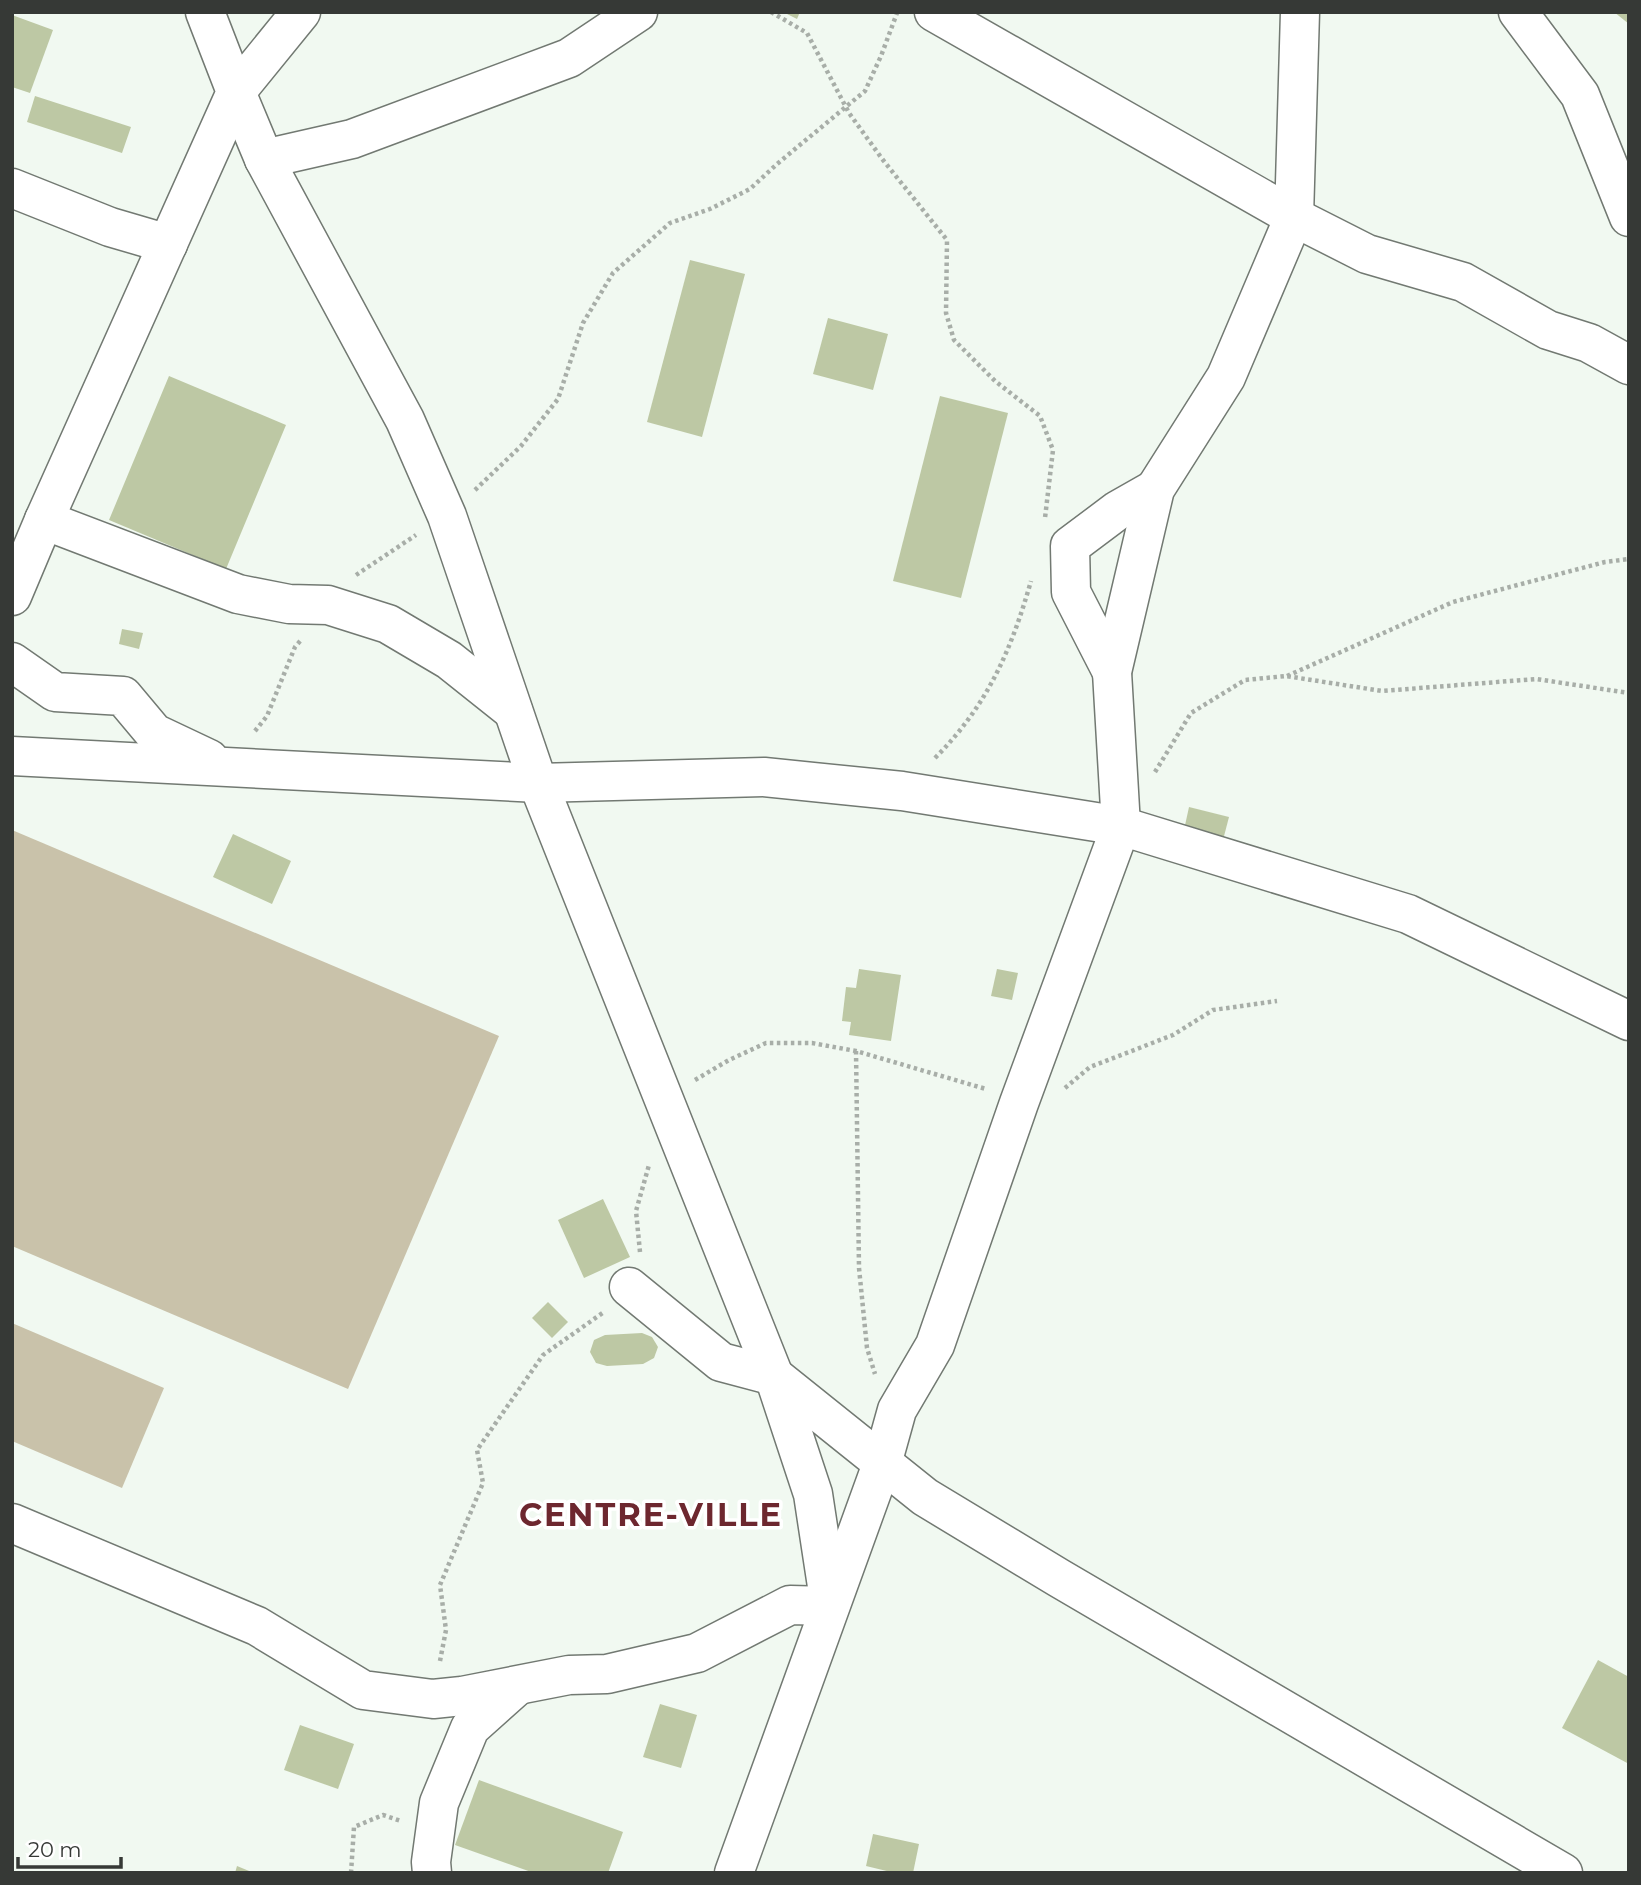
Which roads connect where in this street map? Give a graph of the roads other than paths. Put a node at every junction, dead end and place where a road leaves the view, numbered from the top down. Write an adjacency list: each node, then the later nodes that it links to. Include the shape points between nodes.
1 (205, 12): 7 (street)
2 (301, 12): 7 (street)
3 (639, 12): 8 (street, via 569,58 352,139)
4 (934, 12): 10 (street)
5 (1300, 12): 10 (street)
6 (1518, 12): 11 (street, via 1580,95)
7 (236, 92): 8 (street); 12 (street)
8 (264, 159): 20 (street, via 405,420 447,516)
9 (12, 188): 12 (street, via 110,227)
10 (1294, 217): 13 (street, via 1367,254 1463,282 1548,330 1589,343); 14 (street, via 1226,377)
11 (1629, 217)
12 (168, 244): 15 (street)
13 (1629, 365)
14 (1155, 489): 19 (street); 19 (street, via 1070,545 1071,592)
15 (44, 520): 16 (street); 20 (street, via 238,594 289,604 328,605 388,624 449,660)
16 (20, 559): 17 (street)
17 (12, 596)
18 (12, 662): 22 (street, via 55,692 123,696 154,733)
19 (1112, 672): 24 (street)
20 (513, 711): 23 (street)
21 (12, 756): 22 (street)
22 (227, 767): 23 (street)
23 (538, 783): 24 (street, via 764,777 902,791); 27 (street)
24 (1121, 826): 25 (street, via 1408,914); 28 (street, via 935,1345 897,1410)
25 (1629, 1021)
26 (629, 1287): 27 (street, via 722,1362)
27 (774, 1376): 28 (street); 30 (street, via 813,1494)
28 (882, 1464): 30 (street); 36 (street, via 925,1497 1059,1578)
29 (12, 1524): 31 (street, via 257,1626 363,1690 433,1699)
30 (830, 1606): 31 (street, via 790,1605 697,1653 607,1674 569,1675); 32 (street)
31 (519, 1685): 33 (street, via 470,1728 439,1803)
32 (749, 1833): 34 (street); 35 (street)
33 (436, 1860)
34 (708, 1873)
35 (734, 1873)
36 (1563, 1873)

